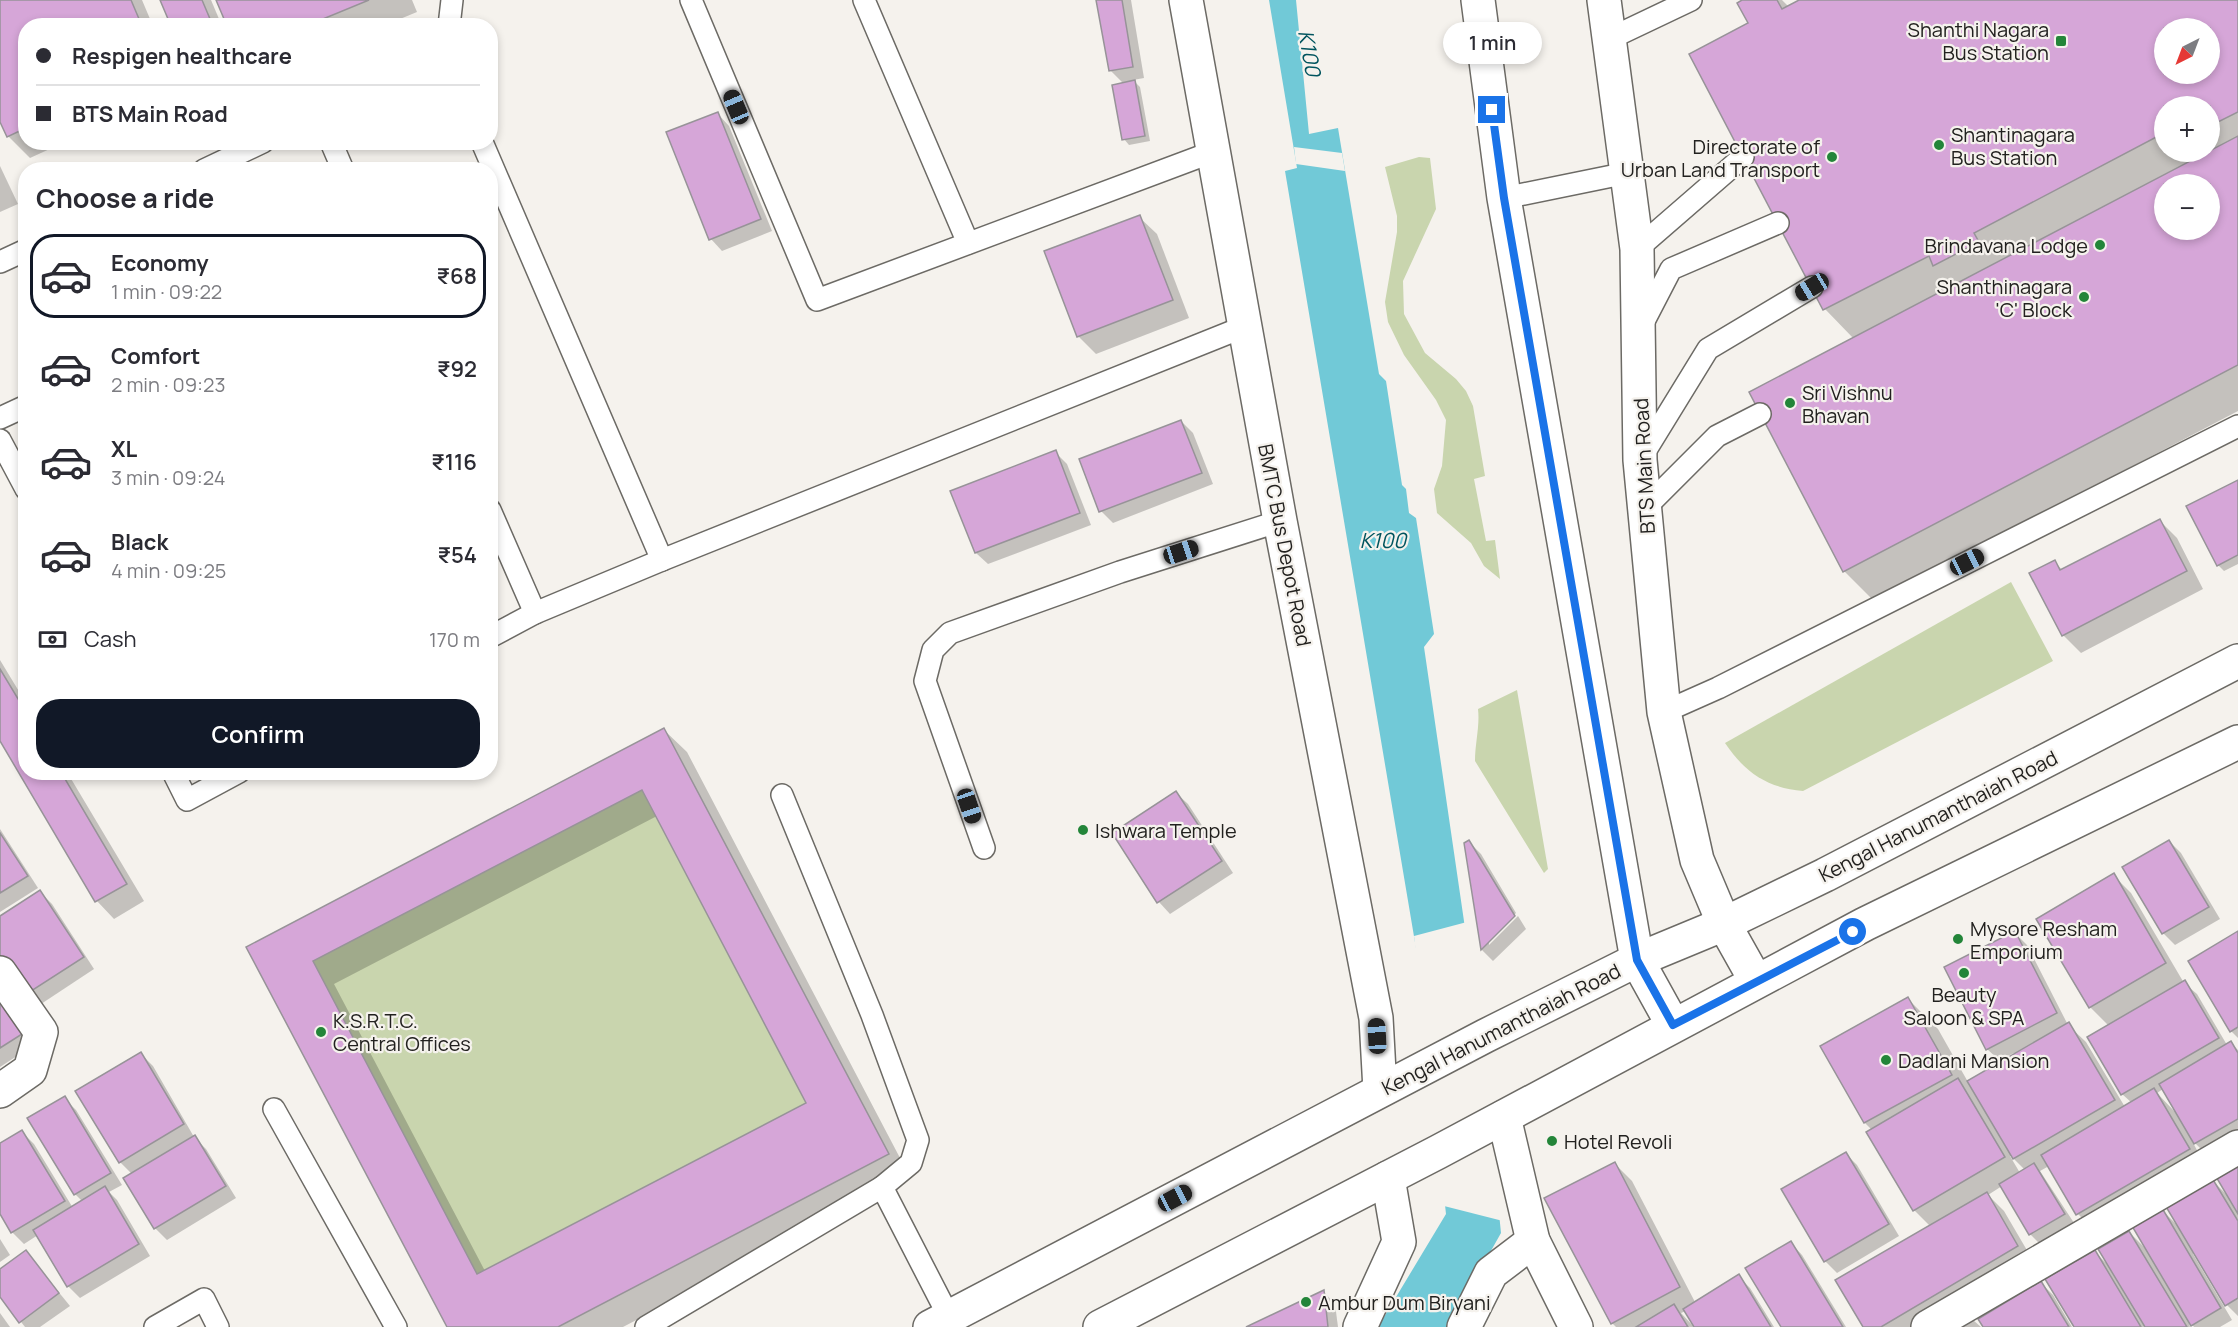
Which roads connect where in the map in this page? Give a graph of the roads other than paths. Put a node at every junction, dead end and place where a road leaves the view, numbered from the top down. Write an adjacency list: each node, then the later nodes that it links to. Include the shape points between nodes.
1 (452, 0): 8 (lane)
2 (691, 0): 18 (lane, via 817,300)
3 (864, 0): 18 (lane)
4 (1186, 0): 11 (street, BMTC Bus Depot Road)
5 (1478, 0): 16 (street)
6 (1604, 0): 9 (street, BTS Main Road)
7 (1691, 0): 9 (lane)
8 (450, 18)
9 (1610, 39): 14 (street, BTS Main Road)
10 (246, 150): 13 (lane)
11 (1215, 151): 18 (lane); 23 (street, BMTC Bus Depot Road)
12 (1743, 157): 19 (lane)
13 (221, 162)
14 (1627, 173): 16 (lane); 19 (street, BTS Main Road)
15 (498, 179): 35 (lane)
16 (1504, 198): 46 (street)
17 (1778, 223): 24 (lane, via 1671,270)
18 (968, 243)
19 (1637, 249): 24 (street, BTS Main Road)
20 (18, 254): 21 (lane)
21 (0, 262)
22 (1812, 287): 30 (lane, via 1708,349)
23 (1246, 326): 33 (street, BMTC Bus Depot Road); 35 (lane)
24 (1639, 331): 30 (street, BTS Main Road)
25 (18, 410): 27 (lane)
26 (1760, 414): 32 (lane, via 1717,436)
27 (0, 418)
28 (2238, 426): 39 (lane)
29 (0, 440): 31 (lane)
30 (1640, 460): 32 (street, BTS Main Road)
31 (18, 474)
32 (1645, 508): 39 (street, BTS Main Road)
33 (1280, 521): 44 (lane, via 1120,572 950,633 933,650 926,681); 50 (street, BMTC Bus Depot Road, via 1376,1018)
34 (498, 528): 36 (lane)
35 (662, 560): 36 (lane)
36 (535, 614): 37 (lane)
37 (498, 633)
38 (2238, 661): 45 (street, Kengal Hanumanthaiah Road)
39 (1664, 712): 45 (street, BTS Main Road, via 1697,860)
40 (2238, 742): 48 (street)
41 (176, 780): 42 (lane, via 187,800)
42 (224, 780)
43 (782, 795): 56 (lane, via 872,1015 918,1140 911,1163)
44 (984, 848)
45 (1724, 924): 46 (street, Kengal Hanumanthaiah Road); 48 (street, BTS Main Road)
46 (1637, 960): 49 (street); 50 (street, Kengal Hanumanthaiah Road)
47 (0, 973): 51 (street, via 41,1032 30,1070)
48 (1756, 981): 49 (street)
49 (1673, 1025): 53 (street)
50 (1380, 1090): 58 (street, Kengal Hanumanthaiah Road)
51 (0, 1091)
52 (274, 1109): 61 (lane)
53 (1499, 1119): 55 (street); 57 (street)
54 (2238, 1148): 67 (street)
55 (1388, 1178): 63 (street); 64 (street, via 1399,1242)
56 (882, 1187): 58 (lane); 62 (lane)
57 (1533, 1241): 65 (street, via 1491,1273); 66 (street)
58 (940, 1322)
59 (155, 1327): 60 (lane, via 204,1299)
60 (218, 1327)
61 (396, 1327)
62 (646, 1327)
63 (1100, 1327)
64 (1360, 1327)
65 (1464, 1327)
66 (1576, 1327)
67 (1928, 1327)

